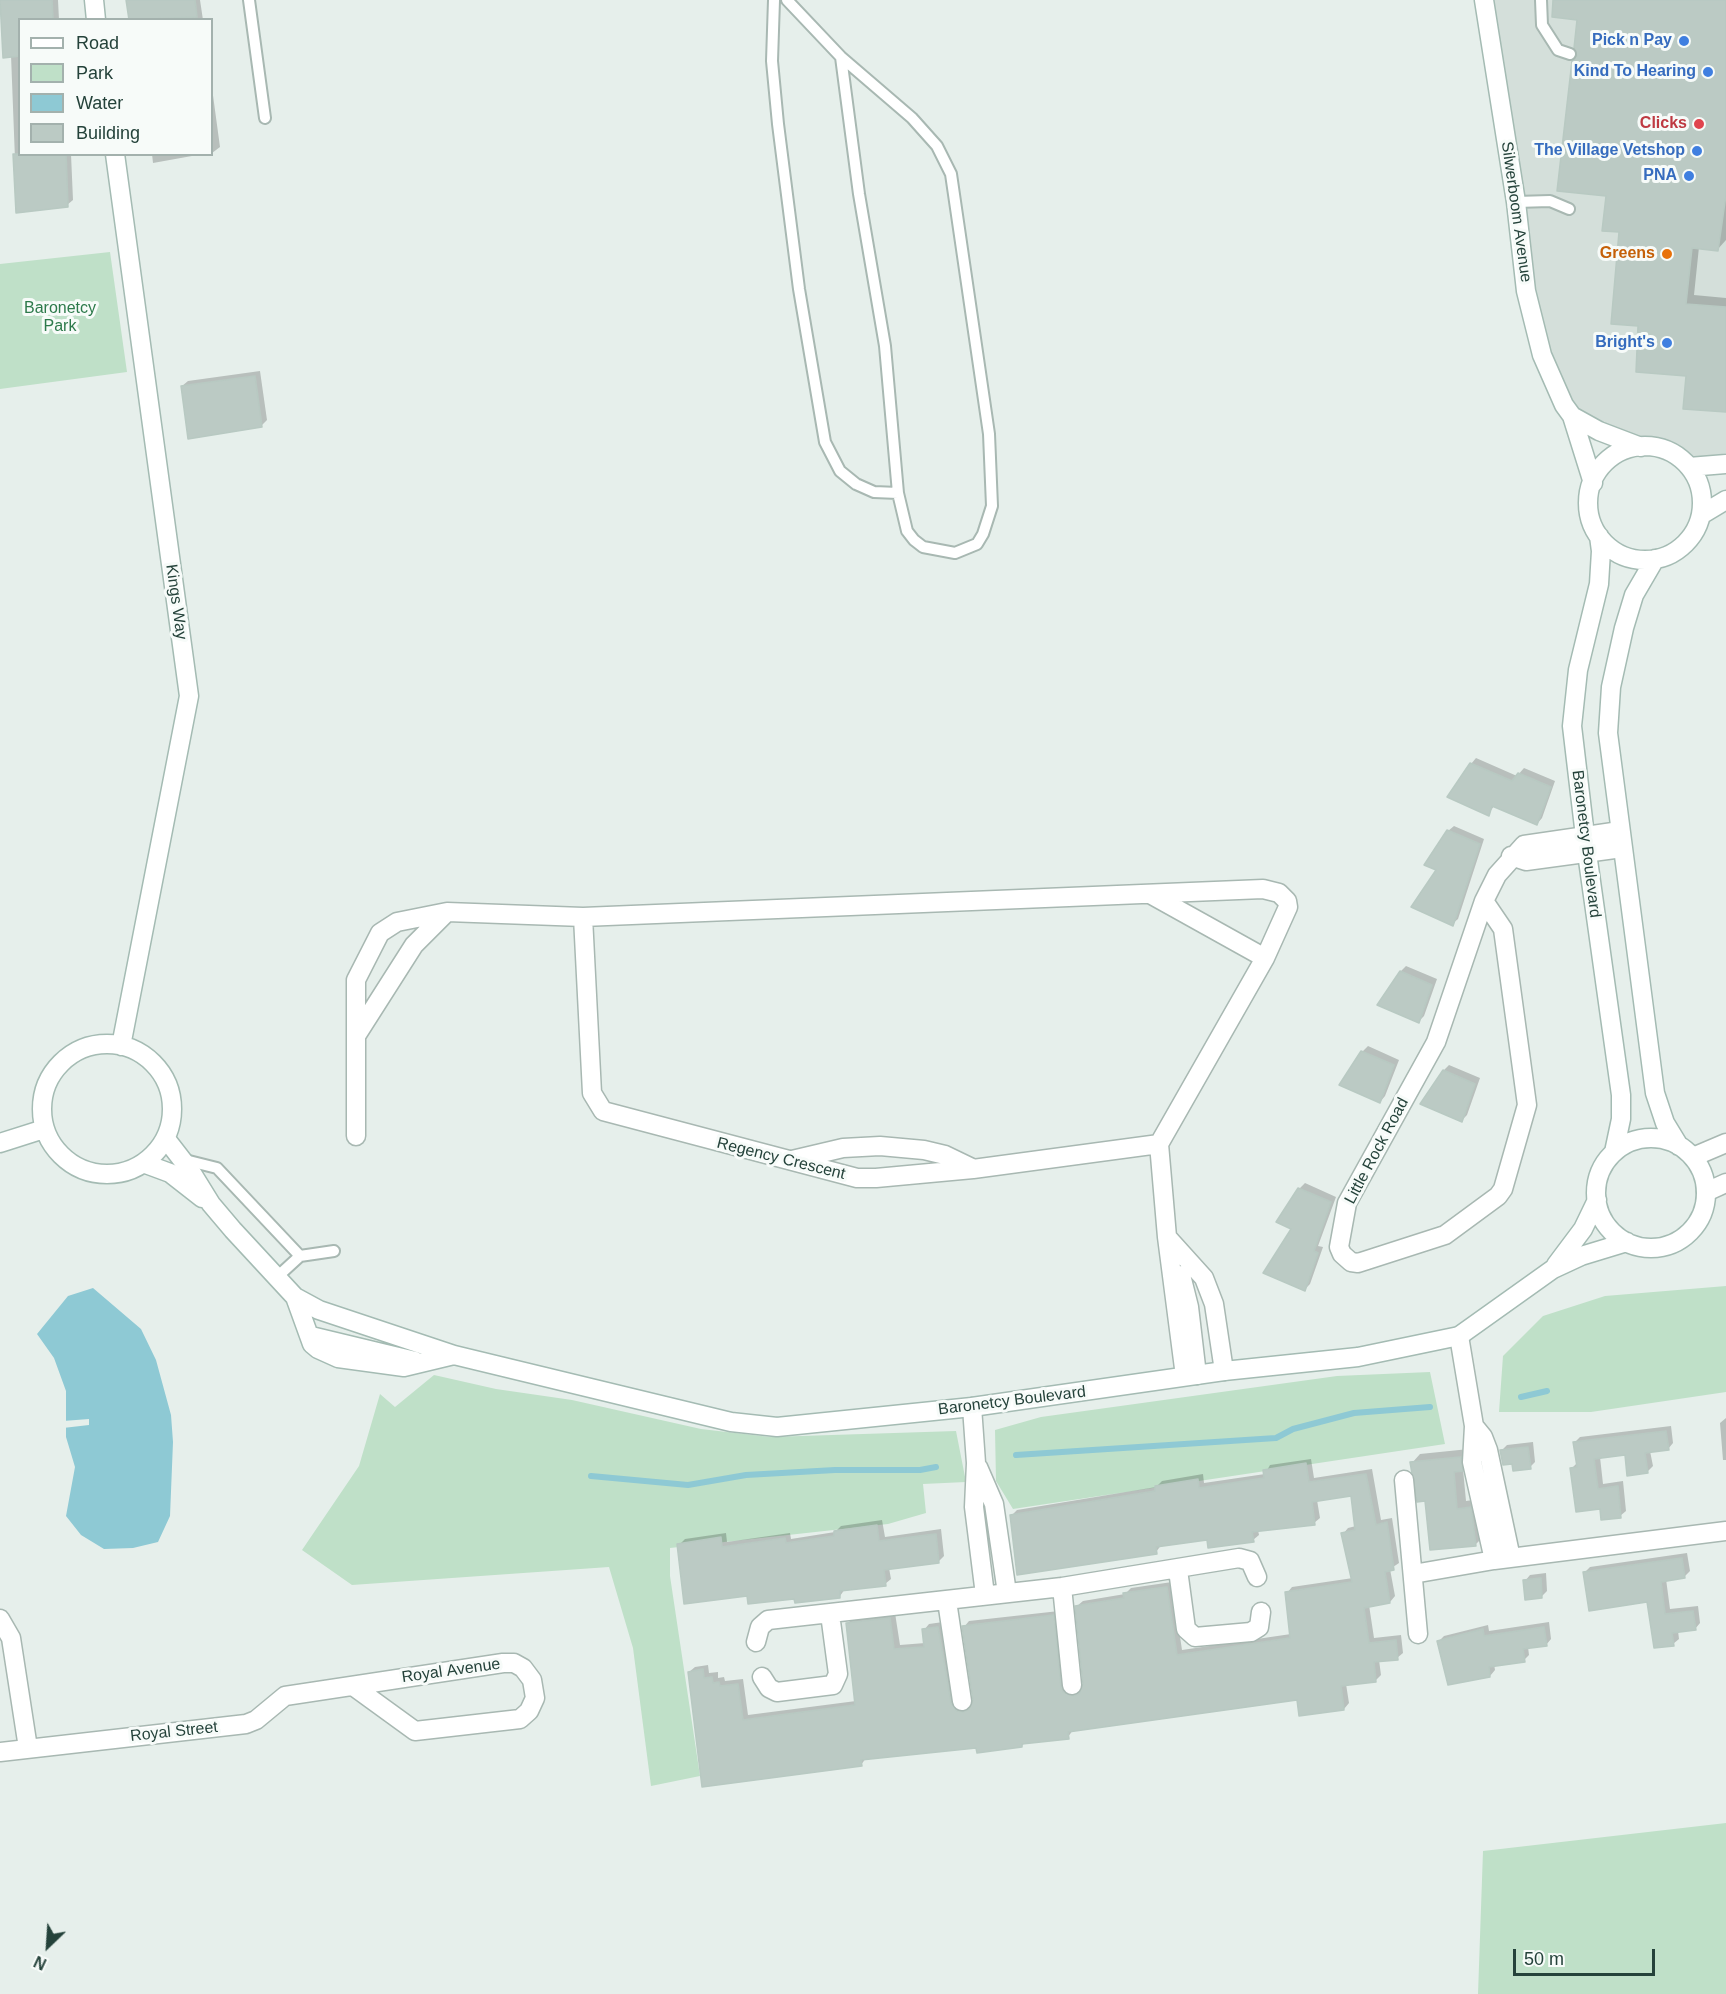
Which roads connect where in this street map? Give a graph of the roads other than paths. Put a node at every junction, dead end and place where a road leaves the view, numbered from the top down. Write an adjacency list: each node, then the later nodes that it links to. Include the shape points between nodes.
1 (94, 0): 7 (street)
2 (249, 0): 10 (lane)
3 (774, 0): 19 (lane, via 772,61 778,124 799,289 825,442 840,471 856,484 874,492)
4 (787, 0): 9 (lane)
5 (1484, 0): 12 (street, Silwerboom Avenue)
6 (1541, 0): 8 (lane, via 1542,25 1558,50)
7 (96, 18)
8 (1570, 54)
9 (841, 57): 19 (lane, via 885,346); 19 (lane, via 912,118 937,146 951,174 989,434 990,517 984,534 969,549 955,554 938,552 914,540)
10 (265, 118)
11 (115, 156): 32 (street, Kings Way, via 189,696)
12 (1516, 202): 13 (lane, via 1550,201); 14 (street, Silwerboom Avenue, via 1526,291 1542,355)
13 (1569, 209)
14 (1572, 416): 15 (street); 18 (street, Silwerboom Avenue)
15 (1641, 447): 17 (street, via 1670,452); 18 (street, via 1611,458)
16 (1726, 464): 17 (street)
17 (1689, 468): 21 (street, via 1700,490)
18 (1593, 483): 22 (street, via 1589,510)
19 (898, 493)
20 (1726, 500): 21 (street)
21 (1701, 515): 23 (street, via 1683,546)
22 (1599, 536): 23 (street, via 1624,556); 25 (street, Baronetcy Boulevard, via 1599,584 1578,670 1572,716)
23 (1655, 559): 24 (street, Baronetcy Boulevard, via 1629,610 1609,705 1609,756)
24 (1621, 840): 25 (street, Little Rock Road); 39 (street, Baronetcy Boulevard, via 1655,1092 1665,1123)
25 (1586, 845): 27 (street, Little Rock Road, via 1526,861 1511,856); 40 (street, Baronetcy Boulevard, via 1621,1095)
26 (1149, 893): 29 (street); 30 (street); 30 (street, via 1263,889 1279,893 1288,907)
27 (1484, 901): 27 (street, Little Rock Road, via 1503,929 1527,1105 1503,1189 1445,1235 1351,1262 1340,1247 1347,1203 1436,1042)
28 (447, 912): 29 (street); 31 (street, via 414,945); 31 (street, via 397,922 380,933 356,980)
29 (583, 917): 43 (street, Regency Crescent, via 592,1093 597,1105 609,1115)
30 (1265, 958): 38 (street)
31 (356, 1037): 34 (street)
32 (121, 1046): 33 (street, via 98,1045 76,1052 58,1065 46,1085 41,1107); 35 (street, via 155,1065 166,1082 172,1100 172,1120)
33 (44, 1129): 36 (street); 44 (street, via 55,1149 72,1164 92,1173 115,1174)
34 (357, 1136)
35 (166, 1139): 41 (street, Baronetcy Boulevard); 44 (street)
36 (0, 1143)
37 (1726, 1143): 42 (street)
38 (1159, 1144): 45 (street, Regency Crescent); 50 (street)
39 (1679, 1146): 40 (street, via 1645,1138); 42 (street)
40 (1614, 1152): 48 (street, via 1599,1174)
41 (181, 1158): 49 (street, Baronetcy Boulevard); 53 (lane, via 217,1168)
42 (1693, 1158): 47 (street, via 1704,1176)
43 (789, 1161): 45 (street, Regency Crescent, via 857,1178); 45 (street, via 843,1148 880,1146 945,1155)
44 (143, 1162): 49 (street, Baronetcy Boulevard, via 170,1173)
45 (973, 1169)
46 (1726, 1183): 47 (street)
47 (1706, 1192): 51 (street, via 1700,1219 1680,1239 1660,1247)
48 (1597, 1200): 51 (street, via 1608,1227); 54 (street, Baronetcy Boulevard, via 1579,1234)
49 (211, 1204): 55 (street, Baronetcy Boulevard)
50 (1167, 1237): 59 (street, via 1204,1278 1214,1304); 60 (street, via 1170,1259 1182,1277 1190,1306)
51 (1627, 1242): 54 (street, Baronetcy Boulevard)
52 (334, 1251): 53 (lane)
53 (300, 1256): 55 (lane)
54 (1553, 1269): 57 (street, Baronetcy Boulevard)
55 (277, 1277): 56 (street, Baronetcy Boulevard)
56 (295, 1298): 58 (street, Baronetcy Boulevard, via 347,1321); 58 (street, Baronetcy Boulevard, via 307,1335 423,1363)
57 (1459, 1336): 59 (street, Baronetcy Boulevard, via 1358,1357); 65 (street, via 1474,1426 1488,1450)
58 (454, 1355): 61 (street, Baronetcy Boulevard, via 756,1425 777,1427)
59 (1224, 1371): 60 (street, Baronetcy Boulevard)
60 (1191, 1375): 61 (street, Baronetcy Boulevard)
61 (972, 1407): 62 (street)
62 (976, 1463): 70 (street, via 994,1504); 71 (street, via 974,1507)
63 (1404, 1480): 67 (street)
64 (1726, 1531): 65 (street)
65 (1503, 1559): 67 (street)
66 (1178, 1570): 68 (street, via 1245,1559 1250,1561); 69 (street); 73 (street, via 1186,1629 1195,1637 1251,1632 1259,1627)
67 (1413, 1574): 76 (street)
68 (1257, 1577)
69 (1062, 1587): 70 (street); 79 (street)
70 (1006, 1593): 71 (street)
71 (985, 1595): 72 (street)
72 (947, 1601): 74 (street); 81 (street)
73 (1261, 1612)
74 (830, 1614): 77 (street, via 768,1620 760,1627); 78 (street, via 838,1674 833,1685 777,1692)
75 (0, 1619): 82 (street, via 11,1638)
76 (1418, 1634)
77 (756, 1642)
78 (762, 1677)
79 (1072, 1685)
80 (346, 1687): 80 (street, Royal Avenue, via 503,1663 523,1668 532,1680 535,1698 520,1719 416,1731); 82 (street, Royal Street, via 285,1696 246,1724)
81 (962, 1701)
82 (28, 1748): 83 (street, Royal Street)
83 (0, 1752)

